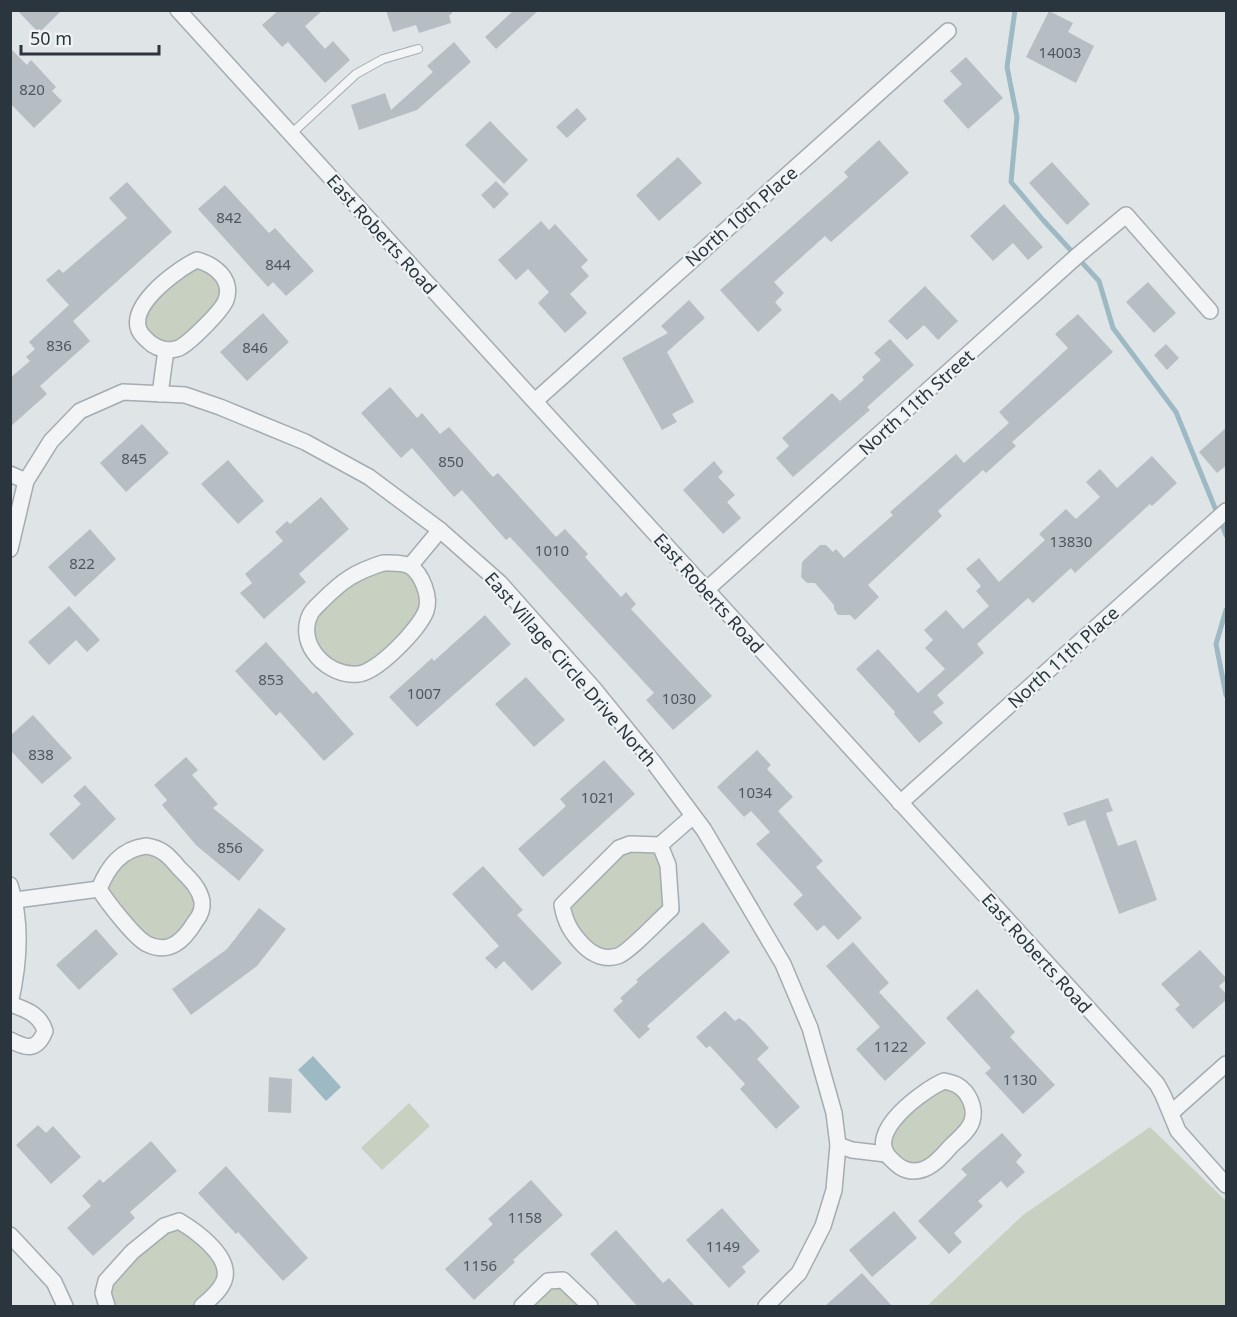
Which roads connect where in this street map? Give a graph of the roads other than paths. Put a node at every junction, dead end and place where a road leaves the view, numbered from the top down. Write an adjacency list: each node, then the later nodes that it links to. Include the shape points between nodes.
1 (178, 10): 4 (street, East Roberts Road)
2 (948, 31): 8 (street, North 10th Place)
3 (418, 49): 4 (lane, via 382,59 356,74)
4 (291, 134): 8 (street, East Roberts Road)
5 (1210, 311): 15 (street, North 11th Street, via 1126,215)
6 (166, 350): 6 (street, via 180,348 226,300 221,273 211,264 197,260 185,265 147,299 140,311 139,333 153,346); 7 (street)
7 (160, 394): 10 (street, East Village Circle Drive North, via 123,392 80,411 51,441); 12 (street, East Village Circle Drive North, via 184,395 305,442 369,477)
8 (535, 402): 15 (street, East Roberts Road)
9 (10, 474): 10 (street)
10 (26, 481): 13 (street, East Village Circle Drive North)
11 (1227, 511): 16 (street, North 11th Place)
12 (440, 530): 14 (street); 17 (street, East Village Circle Drive North, via 500,583 594,689)
13 (10, 549)
14 (410, 566): 14 (street, via 383,563 364,569 341,582 310,614 306,630 309,644 321,662 335,671 358,675 376,668 415,628 426,610 428,597)
15 (706, 590): 16 (street, East Roberts Road)
16 (900, 803): 25 (street, East Roberts Road, via 1156,1084)
17 (693, 816): 18 (street); 26 (street, East Village Circle Drive North, via 783,964 810,1028 834,1113)
18 (660, 845): 18 (street, via 630,844 619,848 562,905 565,922 592,954 620,956 671,909 668,865)
19 (10, 885): 21 (street)
20 (99, 889): 20 (street, via 145,943 160,948 184,939 201,914 202,902 196,886 158,847 133,847 106,872); 21 (street)
21 (15, 900): 22 (street, via 18,972)
22 (10, 1004): 23 (street, via 28,1010 45,1031 43,1038 30,1047)
23 (10, 1040)
24 (1227, 1064): 25 (street)
25 (1171, 1113): 28 (street, East Roberts Road, via 1178,1131)
26 (838, 1145): 27 (street); 35 (street, East Village Circle Drive North, via 834,1190 823,1226 799,1273)
27 (886, 1154): 27 (street, via 899,1167 912,1171 926,1169 972,1121 973,1107 967,1095 957,1085 944,1081 920,1094 886,1132)
28 (1227, 1185)
29 (10, 1235): 30 (street, via 54,1282)
30 (65, 1306)
31 (107, 1306): 32 (street, via 103,1293 106,1281 132,1252 164,1226 179,1221 210,1244 222,1261 226,1277)
32 (202, 1306)
33 (522, 1306): 34 (street, via 548,1281 563,1280)
34 (590, 1306)
35 (766, 1306)

